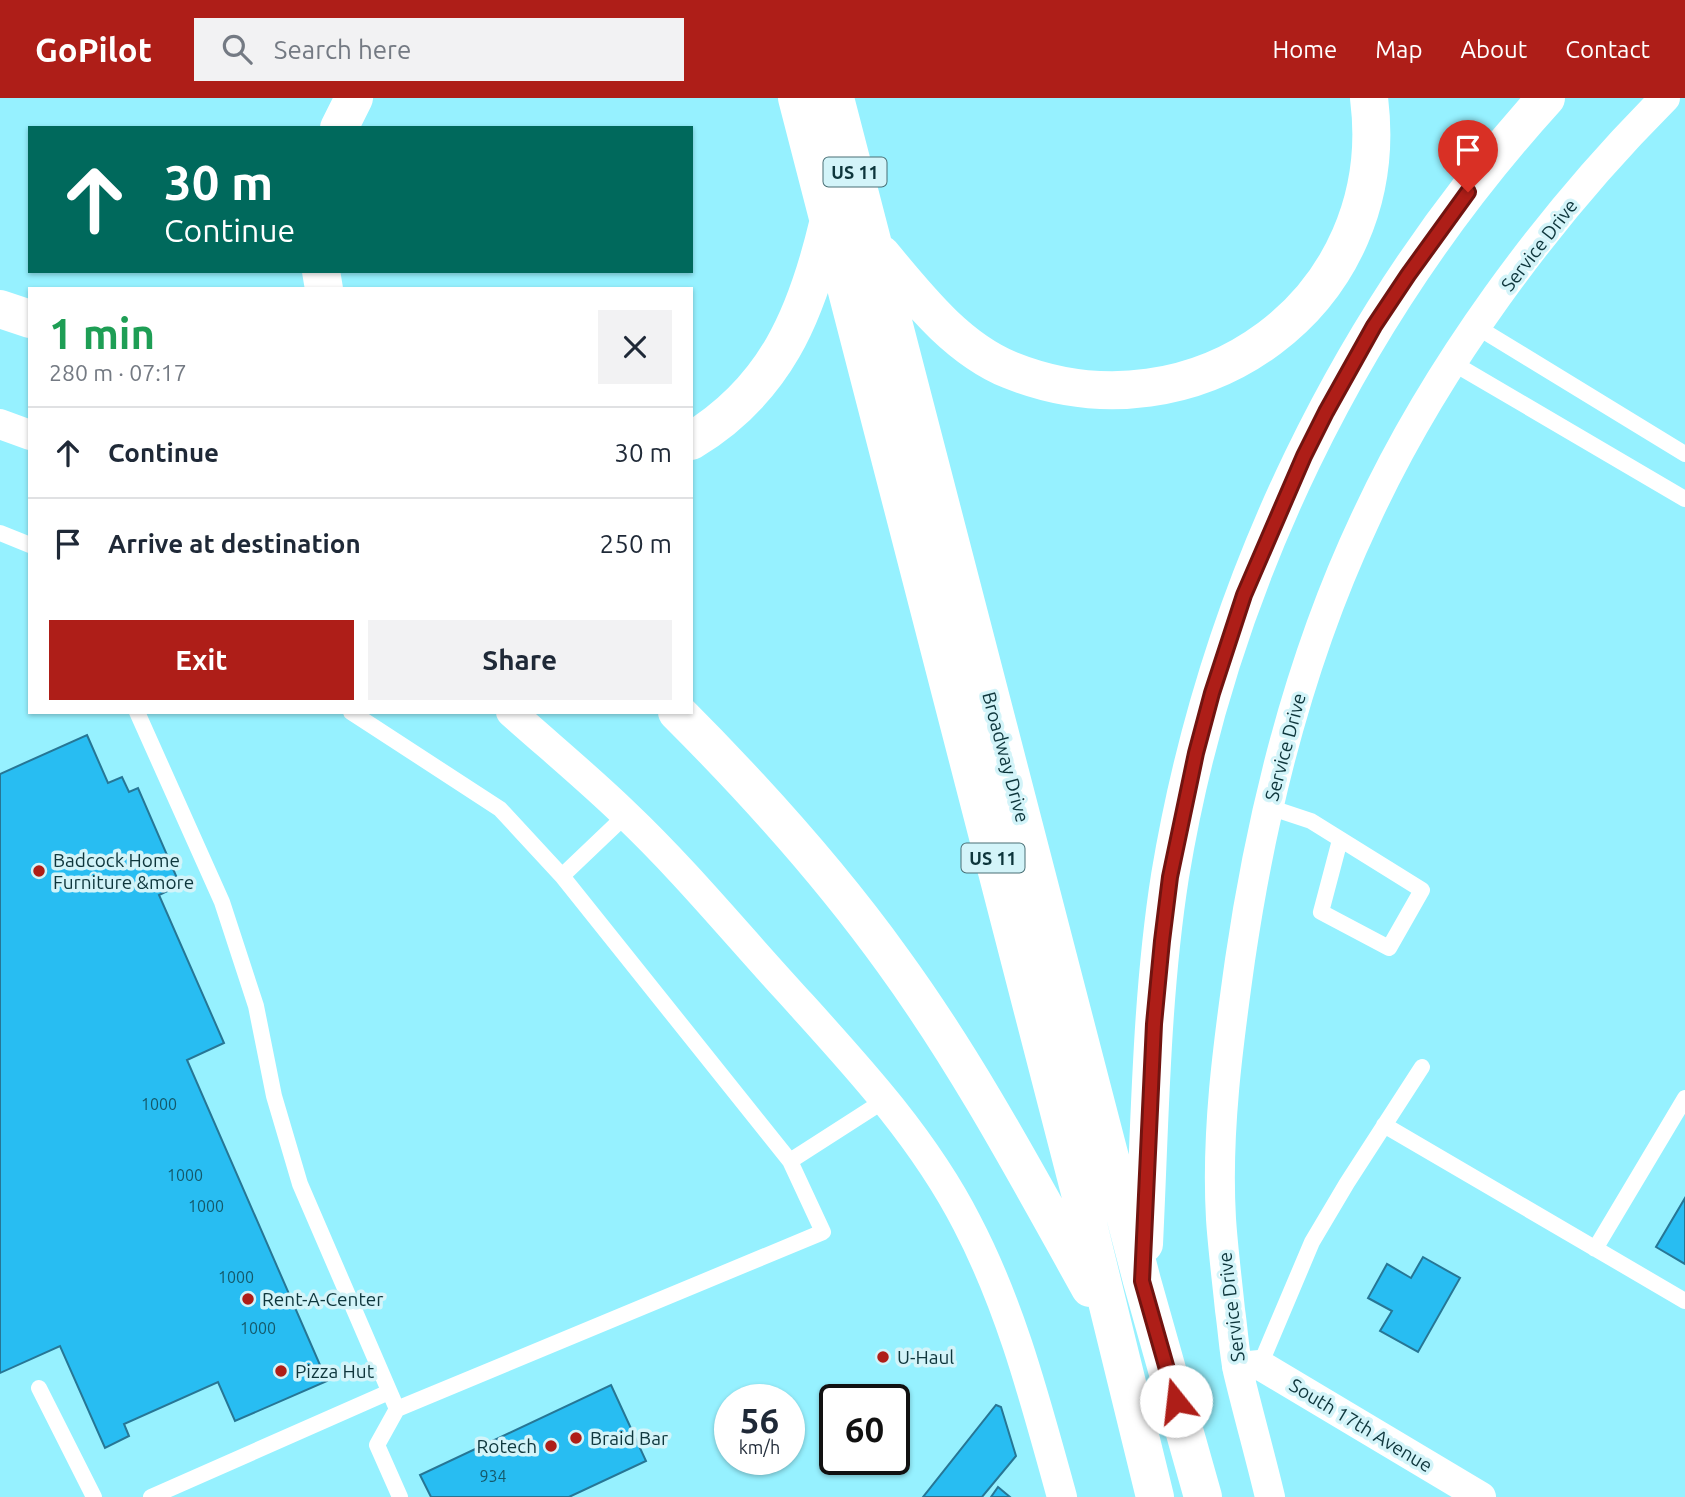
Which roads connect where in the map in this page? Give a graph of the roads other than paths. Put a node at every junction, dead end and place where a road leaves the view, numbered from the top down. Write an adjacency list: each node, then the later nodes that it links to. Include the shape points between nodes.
1 (354, 98): 7 (main road)
2 (797, 98): 8 (main road, Broadway Drive / US 11)
3 (835, 98): 9 (main road, Broadway Drive / US 11)
4 (1369, 98): 9 (main road, via 1371,148 1366,183 1346,247 1329,277 1287,325 1262,345 1200,377 1157,387 1101,391 1066,387 1007,369 952,332)
5 (1546, 98): 35 (main road, via 1444,225 1349,369 1283,500 1227,643 1193,765 1168,890 1154,1024)
6 (1665, 98): 12 (street, Service Drive, via 1601,166)
7 (340, 126)
8 (829, 219): 16 (main road, via 806,300 777,361 736,409); 37 (main road, Broadway Drive / US 11)
9 (874, 247): 35 (main road, Broadway Drive / US 11)
10 (0, 309): 11 (main road)
11 (28, 317)
12 (1477, 327): 13 (street, Service Drive); 17 (lane)
13 (1453, 363): 18 (lane); 25 (street, Service Drive, via 1392,466 1339,578 1299,690)
14 (0, 424): 15 (street)
15 (28, 434)
16 (693, 440)
17 (1685, 454)
18 (1685, 499)
19 (0, 533): 20 (lane)
20 (28, 544)
21 (138, 714): 40 (lane, via 222,902 256,1006 300,1184)
22 (354, 714): 28 (lane, via 500,809)
23 (513, 714): 26 (street)
24 (679, 714): 37 (main road, via 745,780 893,961 965,1069)
25 (1269, 807): 27 (lane, via 1311,821); 38 (street, Service Drive, via 1238,973 1222,1126 1221,1217)
26 (626, 815): 28 (lane); 31 (street)
27 (1340, 840): 27 (lane, via 1422,890 1389,948 1321,912)
28 (562, 876): 33 (lane)
29 (1422, 1067): 32 (lane)
30 (1685, 1098): 34 (lane)
31 (885, 1100): 33 (lane); 45 (street, via 930,1161 997,1284)
32 (1384, 1125): 34 (lane); 38 (lane, via 1312,1242)
33 (790, 1161): 41 (lane, via 823,1232)
34 (1595, 1249): 36 (lane)
35 (1142, 1281): 47 (main road, Broadway Drive / US 11)
36 (1685, 1301)
37 (1114, 1330): 46 (main road, Broadway Drive / US 11)
38 (1249, 1366): 48 (street, Service Drive); 49 (street, South 17th Avenue)
39 (39, 1388): 42 (lane)
40 (389, 1392): 41 (lane); 43 (lane)
41 (397, 1409): 44 (lane, via 377,1446)
42 (94, 1497)
43 (151, 1497)
44 (400, 1497)
45 (1062, 1497)
46 (1155, 1497)
47 (1203, 1497)
48 (1270, 1497)
49 (1481, 1497)

